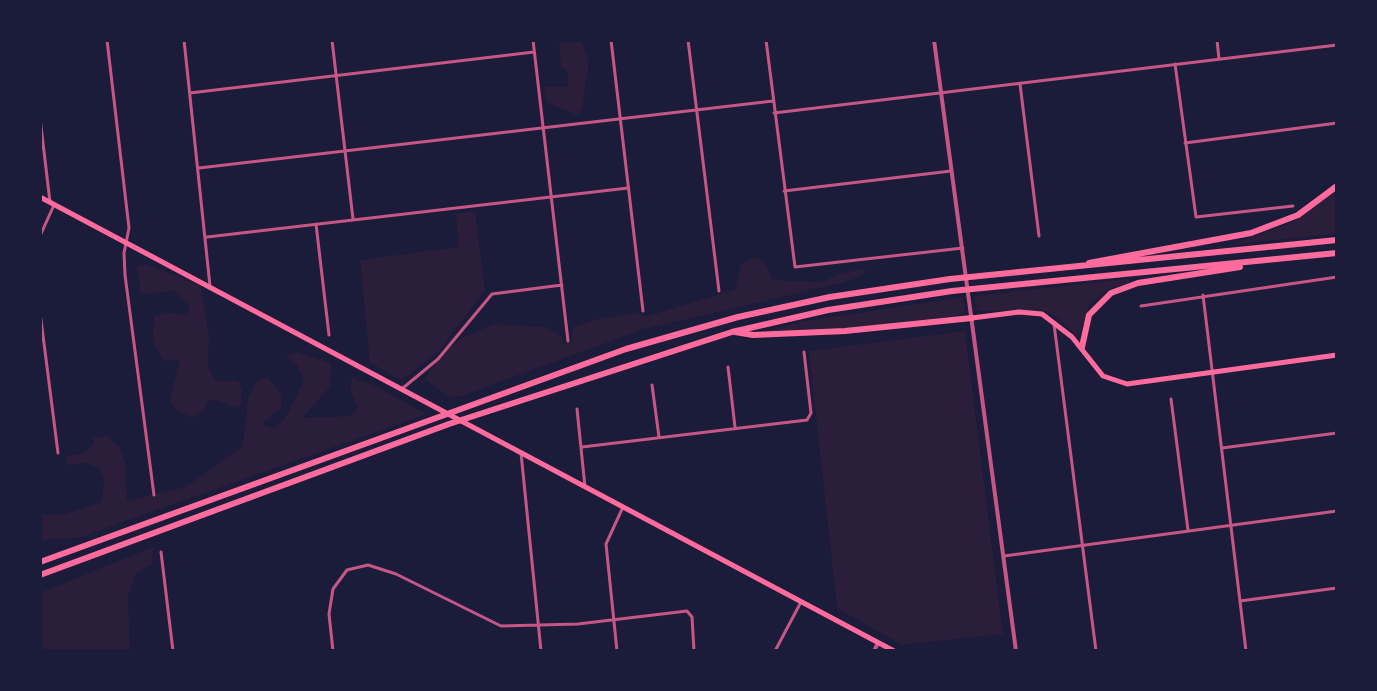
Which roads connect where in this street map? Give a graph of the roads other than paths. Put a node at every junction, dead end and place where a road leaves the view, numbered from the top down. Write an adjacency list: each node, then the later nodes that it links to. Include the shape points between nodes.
1 (107, 40): 42 (street, via 129,228)
2 (184, 40): 16 (street)
3 (332, 40): 14 (street)
4 (533, 40): 11 (street)
5 (611, 40): 22 (street)
6 (688, 40): 19 (street)
7 (766, 40): 18 (street)
8 (934, 40): 17 (street)
9 (1217, 40): 12 (street)
10 (1337, 45): 12 (street)
11 (534, 52): 14 (street); 24 (street)
12 (1219, 59): 13 (street)
13 (1175, 64): 15 (street); 25 (street)
14 (337, 75): 16 (street); 26 (street)
15 (1020, 84): 17 (street); 39 (street)
16 (190, 93): 27 (street)
17 (941, 93): 20 (street); 28 (street)
18 (773, 101): 19 (street); 20 (street)
19 (697, 109): 22 (street); 50 (street)
20 (774, 113): 31 (street)
21 (40, 118): 34 (street)
22 (620, 118): 24 (street); 30 (street)
23 (1337, 123): 25 (street)
24 (543, 127): 26 (street); 33 (street)
25 (1185, 143): 35 (street, via 1196,217)
26 (345, 151): 27 (street); 36 (street)
27 (199, 168): 40 (street)
28 (952, 171): 31 (street); 43 (street)
29 (1337, 186): 46 (highway, via 1298,215 1251,233)
30 (628, 188): 33 (street); 53 (street)
31 (784, 191): 43 (street, via 795,267)
32 (40, 197): 34 (main road)
33 (551, 197): 36 (street); 48 (street)
34 (52, 204): 38 (street); 42 (main road)
35 (1293, 206)
36 (353, 220): 37 (street)
37 (316, 224): 40 (street); 58 (street)
38 (40, 236)
39 (1039, 236)
40 (207, 237): 49 (street)
41 (1337, 240): 46 (highway)
42 (126, 244): 49 (main road); 77 (street, via 125,275)
43 (963, 248): 55 (street)
44 (1337, 253): 45 (highway)
45 (1309, 256): 57 (highway, via 982,287 828,310); 60 (highway, via 1124,288 1095,306)
46 (1047, 270): 85 (highway, via 950,279 781,307 626,349)
47 (1337, 277): 51 (street)
48 (562, 285): 59 (street); 66 (street, via 492,294 438,359)
49 (209, 288): 66 (main road)
50 (719, 291)
51 (1203, 295): 52 (street); 64 (street)
52 (1141, 306)
53 (643, 311)
54 (40, 312): 74 (street)
55 (972, 318): 56 (main road, via 1034,312); 57 (highway, via 829,332); 84 (street)
56 (1054, 321): 60 (main road); 82 (street)
57 (732, 332): 86 (highway, via 449,424)
58 (329, 335)
59 (568, 341)
60 (1082, 347): 64 (main road, via 1096,370 1118,382)
61 (804, 352): 69 (street, via 811,413 805,421)
62 (1337, 355): 64 (main road)
63 (728, 367): 69 (street)
64 (1213, 372): 73 (street)
65 (652, 385): 71 (street)
66 (401, 390): 75 (main road)
67 (1171, 399): 81 (street)
68 (577, 409): 72 (street)
69 (735, 429): 71 (street)
70 (1337, 433): 73 (street)
71 (659, 438): 72 (street)
72 (582, 447): 76 (street)
73 (1222, 448): 80 (street)
74 (58, 453)
75 (521, 453): 76 (main road); 91 (street)
76 (585, 487): 78 (main road)
77 (154, 495)
78 (623, 507): 89 (main road); 90 (street, via 606,544)
79 (1337, 511): 80 (street)
80 (1232, 525): 81 (street); 88 (street)
81 (1188, 531): 82 (street)
82 (1082, 546): 84 (street); 102 (street)
83 (161, 552): 93 (street)
84 (1004, 556): 101 (street)
85 (40, 562)
86 (40, 575)
87 (1337, 588): 88 (street)
88 (1240, 601): 103 (street)
89 (801, 602): 92 (main road); 98 (street)
90 (613, 618): 91 (street); 96 (street); 97 (street, via 683,610 690,614)
91 (538, 626): 94 (street, via 496,625 386,570 361,565 347,570 331,595); 95 (street)
92 (878, 643): 99 (street); 100 (main road)
93 (173, 651)
94 (333, 651)
95 (541, 651)
96 (617, 651)
97 (694, 651)
98 (775, 651)
99 (874, 651)
100 (894, 651)
101 (1016, 651)
102 (1096, 651)
103 (1246, 651)

